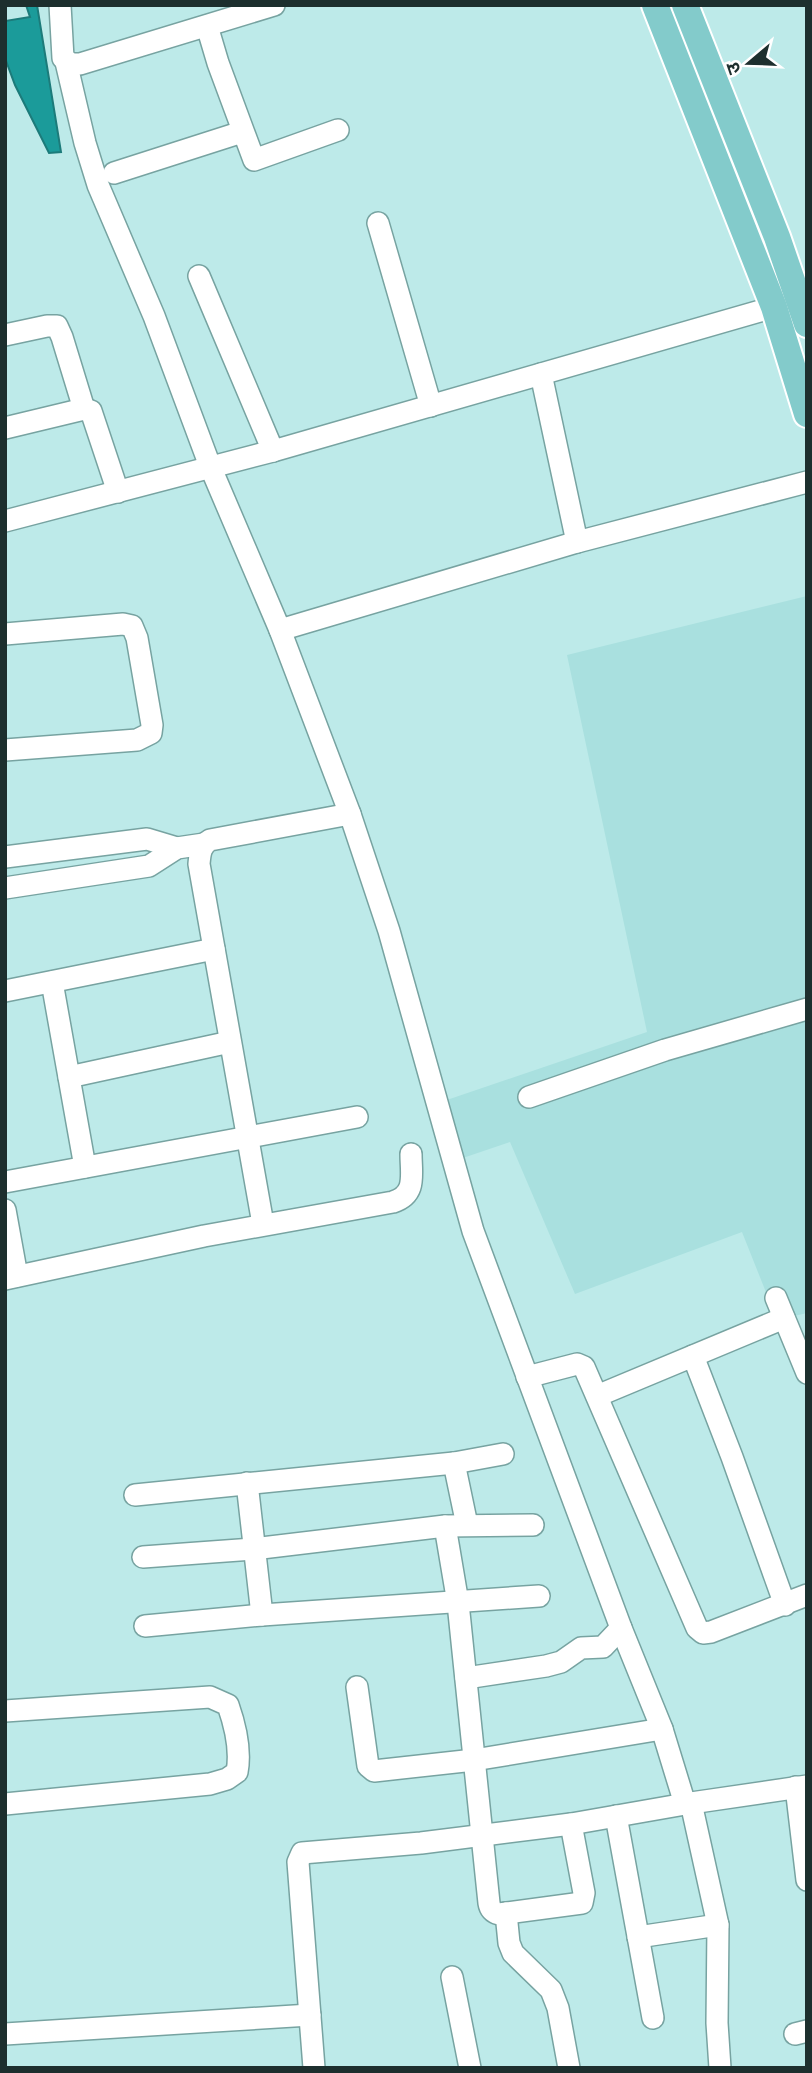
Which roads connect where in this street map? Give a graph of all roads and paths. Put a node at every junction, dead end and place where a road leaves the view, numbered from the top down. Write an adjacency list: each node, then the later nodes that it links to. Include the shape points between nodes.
1 (60, 5): 6 (street, via 61,50)
2 (274, 5): 5 (street)
3 (655, 5): 12 (main road)
4 (685, 5): 13 (main road)
5 (208, 26): 6 (street, via 80,64); 8 (street)
6 (66, 62): 21 (street, via 98,185 154,316)
7 (338, 130): 8 (street, via 254,160)
8 (242, 132): 9 (street)
9 (114, 173)
10 (378, 223): 16 (street)
11 (198, 276): 20 (street)
12 (774, 307): 15 (street); 18 (main road)
13 (807, 324)
14 (5, 335): 17 (street, via 57,326)
15 (541, 374): 16 (street); 25 (street)
16 (431, 406): 20 (street)
17 (84, 409): 19 (street); 23 (street, via 94,417)
18 (807, 414)
19 (5, 428)
20 (273, 451): 21 (street)
21 (210, 466): 23 (street); 26 (street)
22 (807, 482): 25 (street)
23 (118, 492): 24 (street)
24 (5, 521)
25 (577, 542): 26 (street)
26 (280, 630): 29 (street)
27 (5, 634): 28 (street, via 132,626 152,725 151,733 137,740)
28 (5, 750)
29 (350, 814): 30 (street); 53 (street, via 389,931 473,1231)
30 (204, 844): 31 (street); 34 (street, via 199,864)
31 (177, 848): 32 (street, via 148,839); 33 (street, via 149,866)
32 (5, 857)
33 (5, 888)
34 (214, 949): 35 (street); 38 (street)
35 (52, 982): 36 (street); 39 (street)
36 (5, 991)
37 (807, 1009): 40 (street, via 665,1050)
38 (230, 1042): 39 (street); 42 (street)
39 (69, 1077): 44 (street)
40 (529, 1097)
41 (357, 1117): 42 (street)
42 (247, 1137): 44 (street); 47 (street)
43 (411, 1154): 47 (street, via 409,1192 399,1200)
44 (85, 1167): 45 (street)
45 (5, 1182)
46 (5, 1210): 48 (street)
47 (263, 1224): 48 (street)
48 (11, 1277)
49 (776, 1298): 50 (street)
50 (784, 1318): 51 (street); 52 (street)
51 (693, 1356): 54 (street); 67 (street)
52 (807, 1373)
53 (527, 1377): 54 (street, via 581,1365); 70 (street)
54 (597, 1396): 67 (street, via 698,1628 711,1632)
55 (503, 1454): 56 (street)
56 (454, 1463): 57 (street); 59 (street)
57 (247, 1483): 58 (street); 62 (street)
58 (135, 1495)
59 (467, 1525): 60 (street); 61 (street)
60 (533, 1525)
61 (445, 1526): 62 (street); 66 (street)
62 (253, 1549): 63 (street); 68 (street)
63 (143, 1557)
64 (807, 1595): 67 (street)
65 (539, 1596): 66 (street)
66 (458, 1603): 68 (street); 71 (street)
67 (785, 1605)
68 (262, 1615): 69 (street)
69 (145, 1626)
70 (621, 1628): 71 (street, via 603,1647 581,1648 554,1664); 74 (street)
71 (466, 1678): 75 (street)
72 (357, 1687): 75 (street, via 371,1770)
73 (5, 1711): 78 (street, via 211,1697 228,1705 239,1762 237,1772 210,1784)
74 (662, 1729): 75 (street); 77 (street)
75 (474, 1760): 81 (street)
76 (801, 1787): 77 (street); 82 (street)
77 (688, 1803): 79 (street); 84 (street)
78 (5, 1804)
79 (616, 1816): 80 (street); 85 (street)
80 (571, 1825): 81 (street); 83 (street, via 582,1903)
81 (482, 1835): 83 (street, via 490,1909); 87 (street, via 302,1853 298,1862)
82 (807, 1880)
83 (506, 1913): 92 (street, via 513,1953 551,1990)
84 (718, 1926): 85 (street); 93 (street)
85 (638, 1937): 88 (street)
86 (452, 1977): 91 (street)
87 (310, 2015): 89 (street); 90 (street)
88 (653, 2018)
89 (5, 2034)
90 (314, 2068)
91 (470, 2068)
92 (569, 2068)
93 (720, 2068)

